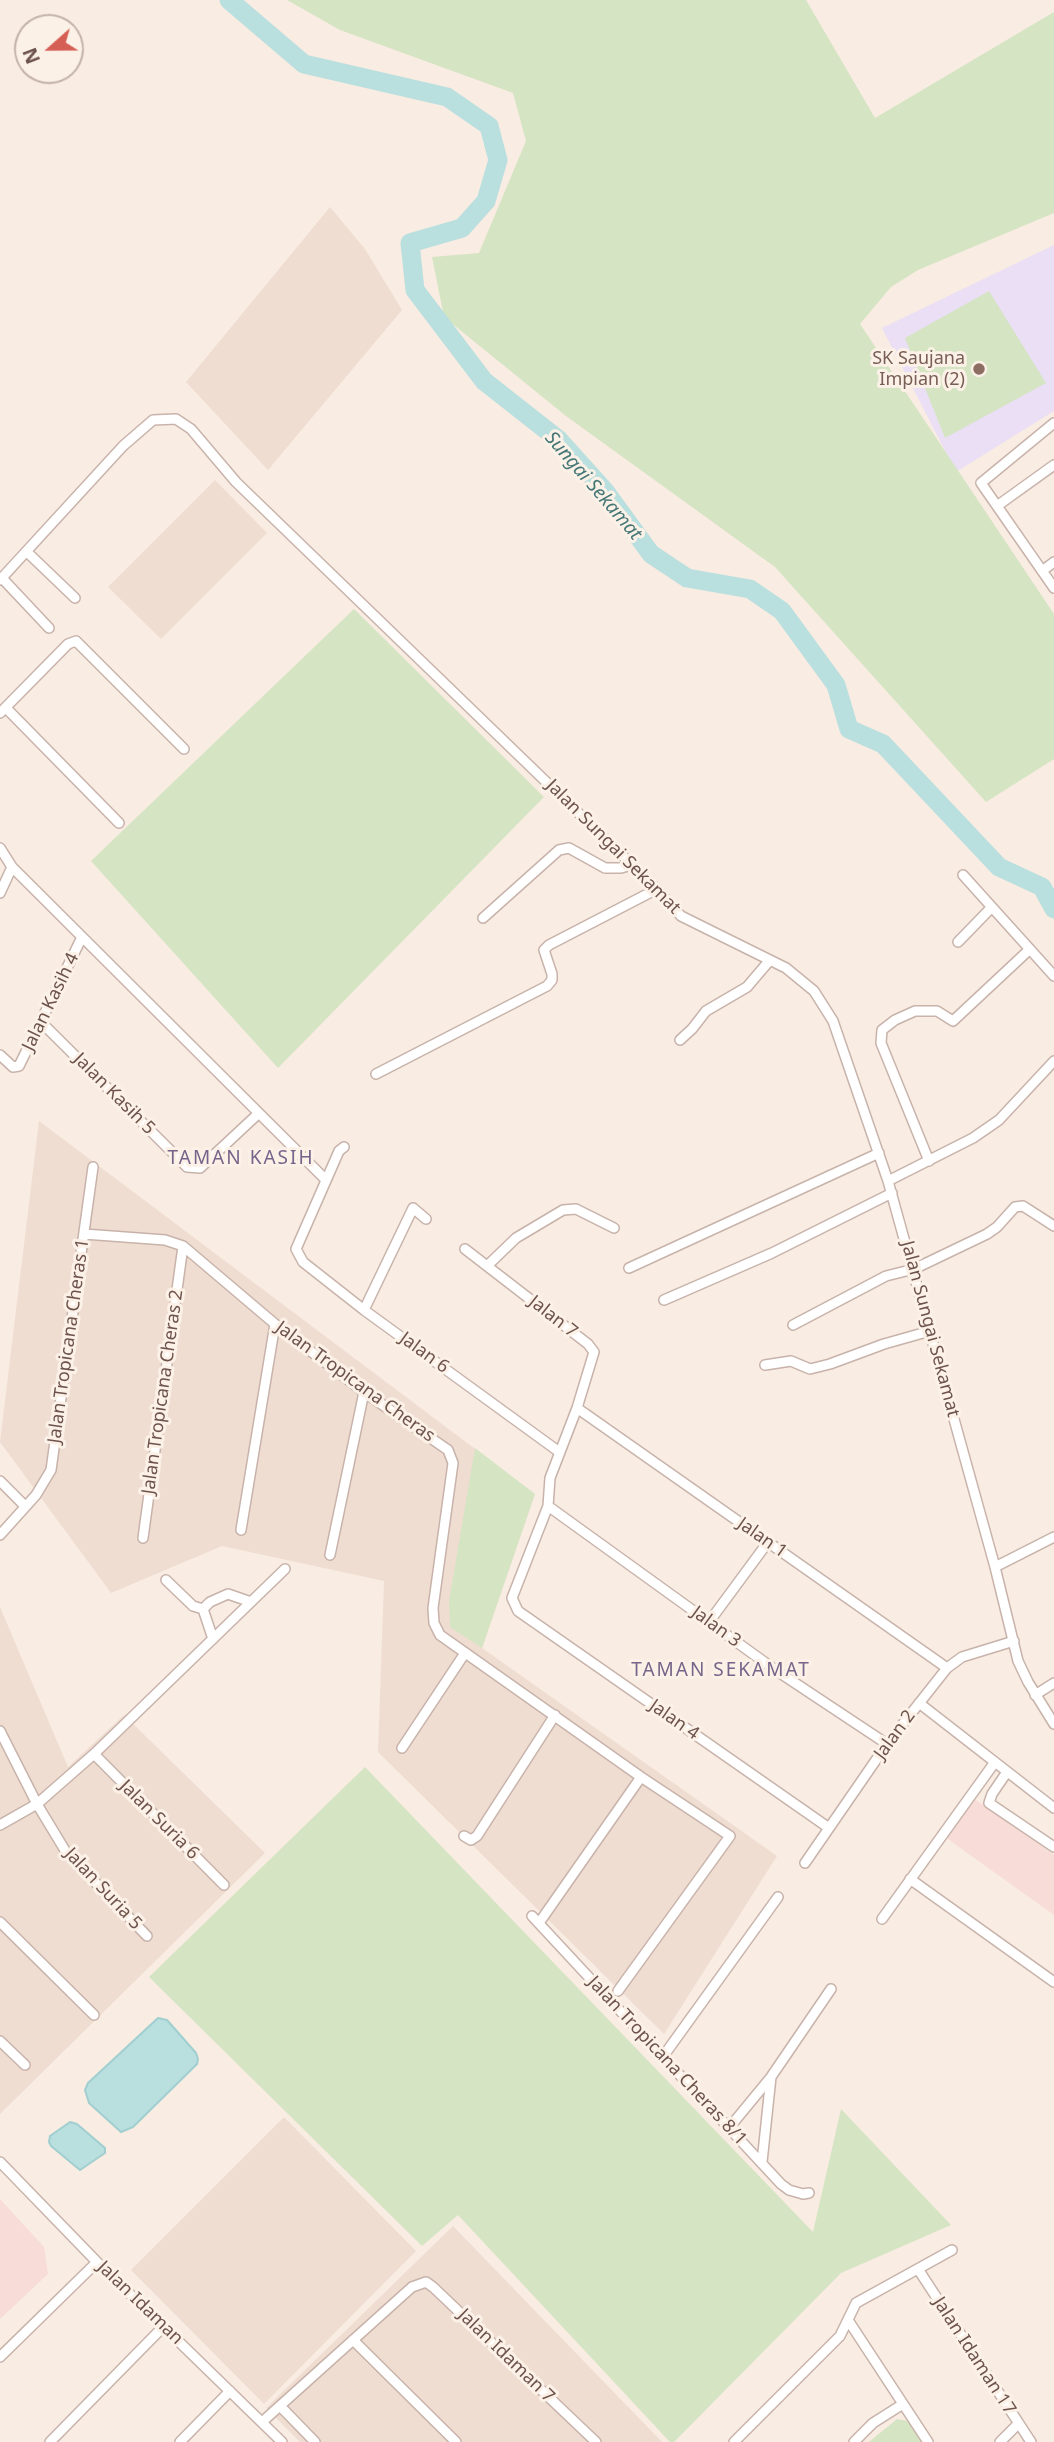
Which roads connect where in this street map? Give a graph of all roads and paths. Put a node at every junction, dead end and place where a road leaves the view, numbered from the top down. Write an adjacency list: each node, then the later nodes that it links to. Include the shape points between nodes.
1 (1054, 423): 3 (street, via 981,483)
2 (1054, 465): 3 (street)
3 (997, 506): 6 (street)
4 (27, 552): 7 (street, Jalan Sungai Sekamat); 9 (street); 15 (street, Jalan Sungai Sekamat, via 123,446 153,420 176,419)
5 (1054, 562): 6 (street)
6 (1042, 571): 8 (street)
7 (1, 579): 10 (street)
8 (1054, 588)
9 (75, 598)
10 (49, 628)
11 (3, 711): 12 (street, via 76,641); 13 (street)
12 (184, 749)
13 (119, 824)
14 (0, 848): 16 (street)
15 (632, 865): 18 (street, Jalan Sungai Sekamat); 21 (street, via 605,868 569,848 559,850)
16 (12, 867): 19 (street); 22 (street)
17 (963, 875): 20 (street)
18 (657, 889): 25 (street, Jalan Sungai Sekamat, via 681,916); 31 (street, via 549,945 544,950 552,974 547,986)
19 (0, 893)
20 (992, 908): 23 (street); 24 (street)
21 (483, 918)
22 (82, 937): 27 (street, Jalan Kasih 4); 32 (street)
23 (958, 942)
24 (1030, 949): 26 (street); 35 (street, via 953,1021 937,1011 915,1011 887,1025 880,1034)
25 (770, 960): 28 (street, via 747,987 706,1011); 34 (street, Jalan Sungai Sekamat, via 814,991 833,1021)
26 (1054, 976)
27 (41, 1022): 29 (street, Jalan Kasih 4, via 19,1066 13,1067); 32 (street, Jalan Kasih 5, via 187,1167 200,1168)
28 (680, 1040)
29 (0, 1055)
30 (1054, 1061): 35 (street, via 999,1120)
31 (376, 1074)
32 (259, 1113): 37 (street)
33 (345, 1147): 37 (street, via 339,1150)
34 (879, 1153): 38 (street, Jalan Sungai Sekamat); 47 (street)
35 (929, 1161): 38 (street)
36 (93, 1167): 43 (street, Jalan Tropicana Cheras 1)
37 (326, 1180): 50 (street, Jalan 6, via 296,1249 303,1262)
38 (888, 1181): 39 (street, Jalan Sungai Sekamat)
39 (892, 1193): 48 (street, Jalan Sungai Sekamat); 49 (street, via 772,1254)
40 (426, 1219): 50 (street, via 414,1208)
41 (1054, 1226): 48 (street, via 1023,1206 1015,1207 988,1234)
42 (614, 1228): 46 (street, via 576,1209 563,1210 516,1238)
43 (84, 1234): 44 (street, Jalan Tropicana Cheras, via 165,1240); 59 (street, Jalan Tropicana Cheras 1, via 51,1471)
44 (183, 1246): 51 (street, Jalan Tropicana Cheras); 64 (street, Jalan Tropicana Cheras 2)
45 (465, 1249): 46 (street, Jalan 7)
46 (487, 1266): 56 (street, Jalan 7, via 594,1352)
47 (629, 1268)
48 (914, 1269): 52 (street, via 886,1276); 53 (street, Jalan Sungai Sekamat)
49 (664, 1300)
50 (365, 1310): 57 (street, Jalan 6)
51 (275, 1324): 55 (street, Jalan Tropicana Cheras); 61 (street)
52 (793, 1325)
53 (930, 1331): 54 (street, via 810,1369 791,1361); 67 (street, Jalan Sungai Sekamat)
54 (765, 1365)
55 (364, 1392): 66 (street); 75 (street, Jalan Tropicana Cheras, via 448,1450 453,1463 433,1608 440,1635)
56 (577, 1408): 57 (street); 65 (street, Jalan 1)
57 (558, 1451): 60 (street)
58 (0, 1480): 59 (street)
59 (25, 1506): 62 (street, Jalan Tropicana Cheras 1)
60 (548, 1506): 72 (street, Jalan 3); 92 (street, Jalan 4, via 512,1598 518,1611)
61 (241, 1530)
62 (0, 1535)
63 (1054, 1537): 67 (street)
64 (143, 1538)
65 (768, 1542): 72 (street); 76 (street, Jalan 1)
66 (330, 1555)
67 (995, 1567): 74 (street, Jalan Sungai Sekamat)
68 (285, 1570): 70 (street)
69 (166, 1580): 71 (street, via 193,1606)
70 (251, 1602): 71 (street, via 228,1594); 73 (street)
71 (203, 1609): 73 (street)
72 (709, 1622): 83 (street, Jalan 3)
73 (213, 1639): 85 (street)
74 (1013, 1641): 76 (street, Jalan 2, via 962,1657); 78 (street, Jalan Sungai Sekamat)
75 (464, 1653): 80 (street, Jalan Tropicana Cheras); 84 (street)
76 (947, 1668): 79 (street, Jalan 2)
77 (1054, 1683): 78 (street)
78 (1035, 1695): 81 (street, Jalan Sungai Sekamat)
79 (919, 1703): 83 (street, Jalan 2); 86 (street)
80 (555, 1715): 88 (street, Jalan Tropicana Cheras); 93 (street, via 477,1836 471,1840)
81 (1054, 1724)
82 (0, 1731): 89 (street, Jalan Suria 5)
83 (887, 1744): 92 (street, Jalan 2)
84 (402, 1748)
85 (94, 1754): 89 (street); 97 (street, Jalan Suria 6)
86 (995, 1762): 87 (street); 96 (street)
87 (1007, 1772): 90 (street); 94 (street, via 989,1803)
88 (641, 1777): 104 (street, Jalan Tropicana Cheras, via 730,1836); 107 (street, Jalan Tropicana Cheras 8/1, via 535,1920)
89 (37, 1804): 91 (street); 101 (street, Jalan Suria 5, via 66,1852)
90 (1054, 1808)
91 (0, 1825)
92 (830, 1828): 95 (street, Jalan 2)
93 (464, 1836)
94 (1054, 1847)
95 (805, 1863)
96 (910, 1880): 99 (street); 102 (street)
97 (224, 1885)
98 (778, 1897): 107 (street)
99 (882, 1919)
100 (0, 1922): 105 (street)
101 (147, 1936)
102 (1054, 1982)
103 (831, 1989): 109 (street)
104 (618, 1991)
105 (94, 2015)
106 (0, 2041): 108 (street)
107 (662, 2058): 110 (street, Jalan Tropicana Cheras 8/1)
108 (25, 2065)
109 (771, 2077): 110 (street); 112 (street)
110 (729, 2128): 112 (street, Jalan Tropicana Cheras 8/1)
111 (0, 2162): 115 (street, Jalan Idaman)
112 (762, 2162): 113 (street, Jalan Tropicana Cheras 8/1, via 789,2190)
113 (809, 2193)
114 (952, 2250): 116 (street)
115 (97, 2262): 118 (street, Jalan Idaman); 120 (street)
116 (918, 2269): 117 (street, via 856,2303); 125 (street, Jalan Idaman 17)
117 (848, 2320): 122 (street); 132 (street, via 840,2336)
118 (163, 2327): 121 (street, Jalan Idaman); 126 (street)
119 (353, 2340): 123 (street); 130 (street); 131 (street, Jalan Idaman 7, via 412,2287 426,2282)
120 (0, 2357)
121 (230, 2391): 124 (street, Jalan Idaman); 127 (street)
122 (903, 2404): 133 (street); 134 (street)
123 (280, 2406): 124 (street); 129 (street)
124 (262, 2422): 128 (street, Jalan Idaman)
125 (1018, 2424): 135 (street); 136 (street, Jalan Idaman 17)
126 (50, 2442)
127 (180, 2442)
128 (282, 2442)
129 (315, 2442)
130 (456, 2442)
131 (596, 2442)
132 (734, 2442)
133 (854, 2442)
134 (928, 2442)
135 (1000, 2442)
136 (1031, 2442)

